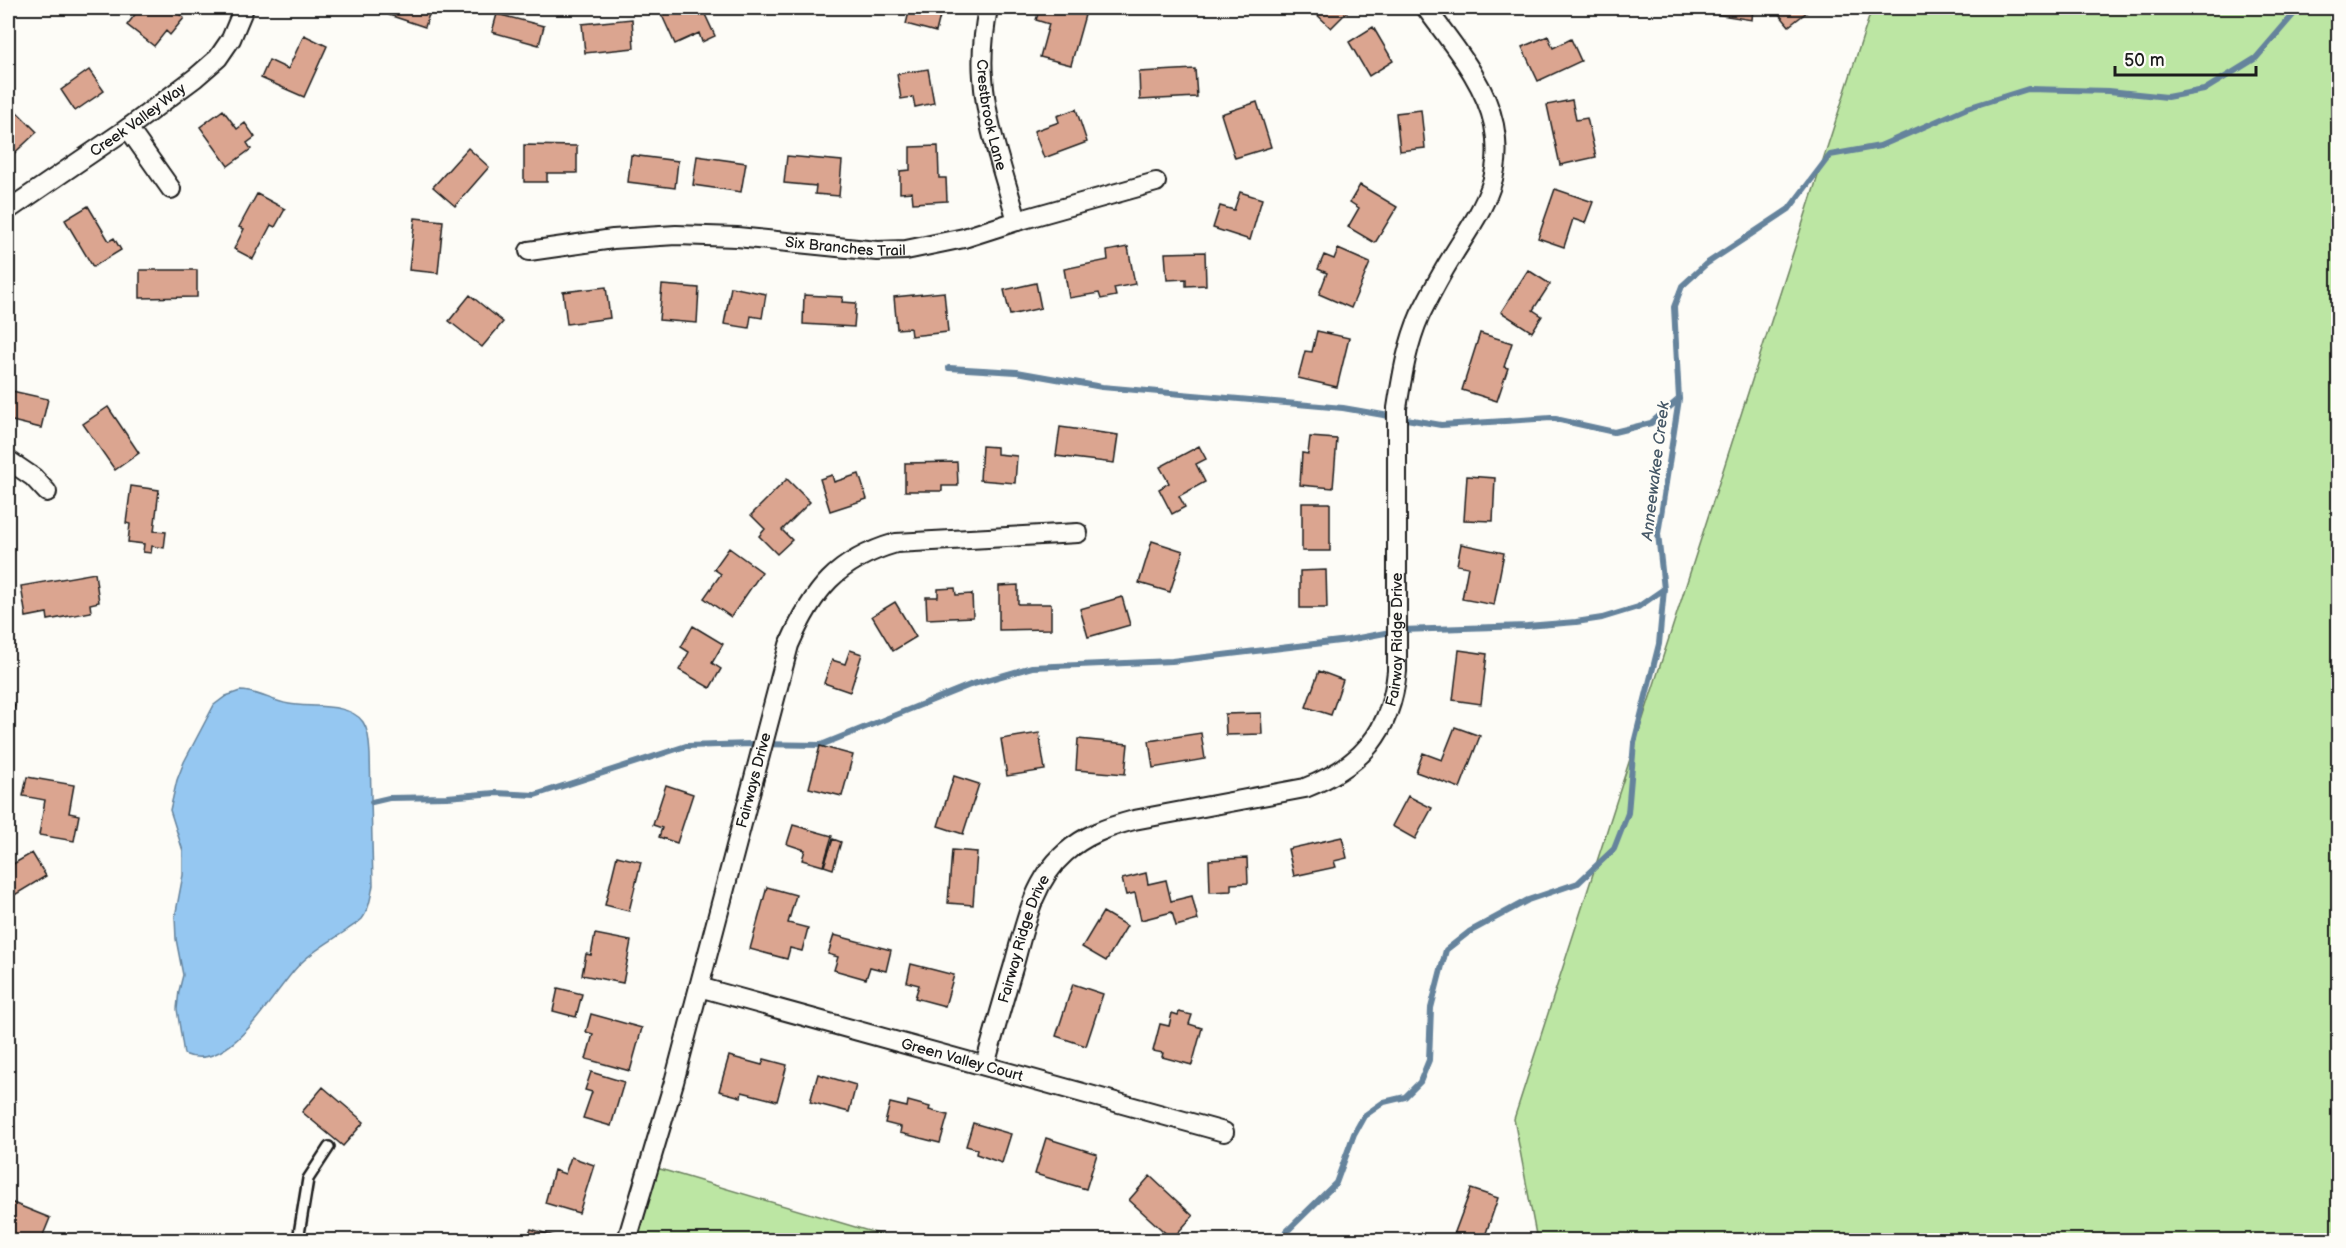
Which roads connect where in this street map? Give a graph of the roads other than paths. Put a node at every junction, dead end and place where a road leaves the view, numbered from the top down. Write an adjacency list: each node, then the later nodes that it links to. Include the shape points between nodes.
1 (244, 8): 4 (street, Creek Valley Way, via 218,58)
2 (988, 8): 8 (street, Crestbrook Lane, via 983,76 988,117)
3 (1426, 8): 14 (street, Fairway Ridge Drive, via 1486,100 1494,124 1495,166 1486,203 1419,318 1401,382 1397,408 1397,671 1386,722 1360,756 1324,781 1305,788 1134,820 1087,837 1064,854 1045,877 1031,905)
4 (129, 128): 6 (street); 7 (street, Creek Valley Way)
5 (1156, 182): 8 (street, Six Branches Trail)
6 (171, 189)
7 (8, 210)
8 (1017, 220): 9 (street, Six Branches Trail, via 964,238 906,250 676,234)
9 (529, 251)
10 (8, 460): 11 (street)
11 (47, 492)
12 (1078, 532): 13 (street, Fairways Drive, via 896,543 852,560 815,596 789,645)
13 (699, 987): 14 (street, Green Valley Court); 18 (street, Fairways Drive)
14 (985, 1065): 15 (street, Green Valley Court)
15 (1224, 1132)
16 (330, 1147): 17 (lane, via 308,1179)
17 (298, 1240)
18 (627, 1240)

